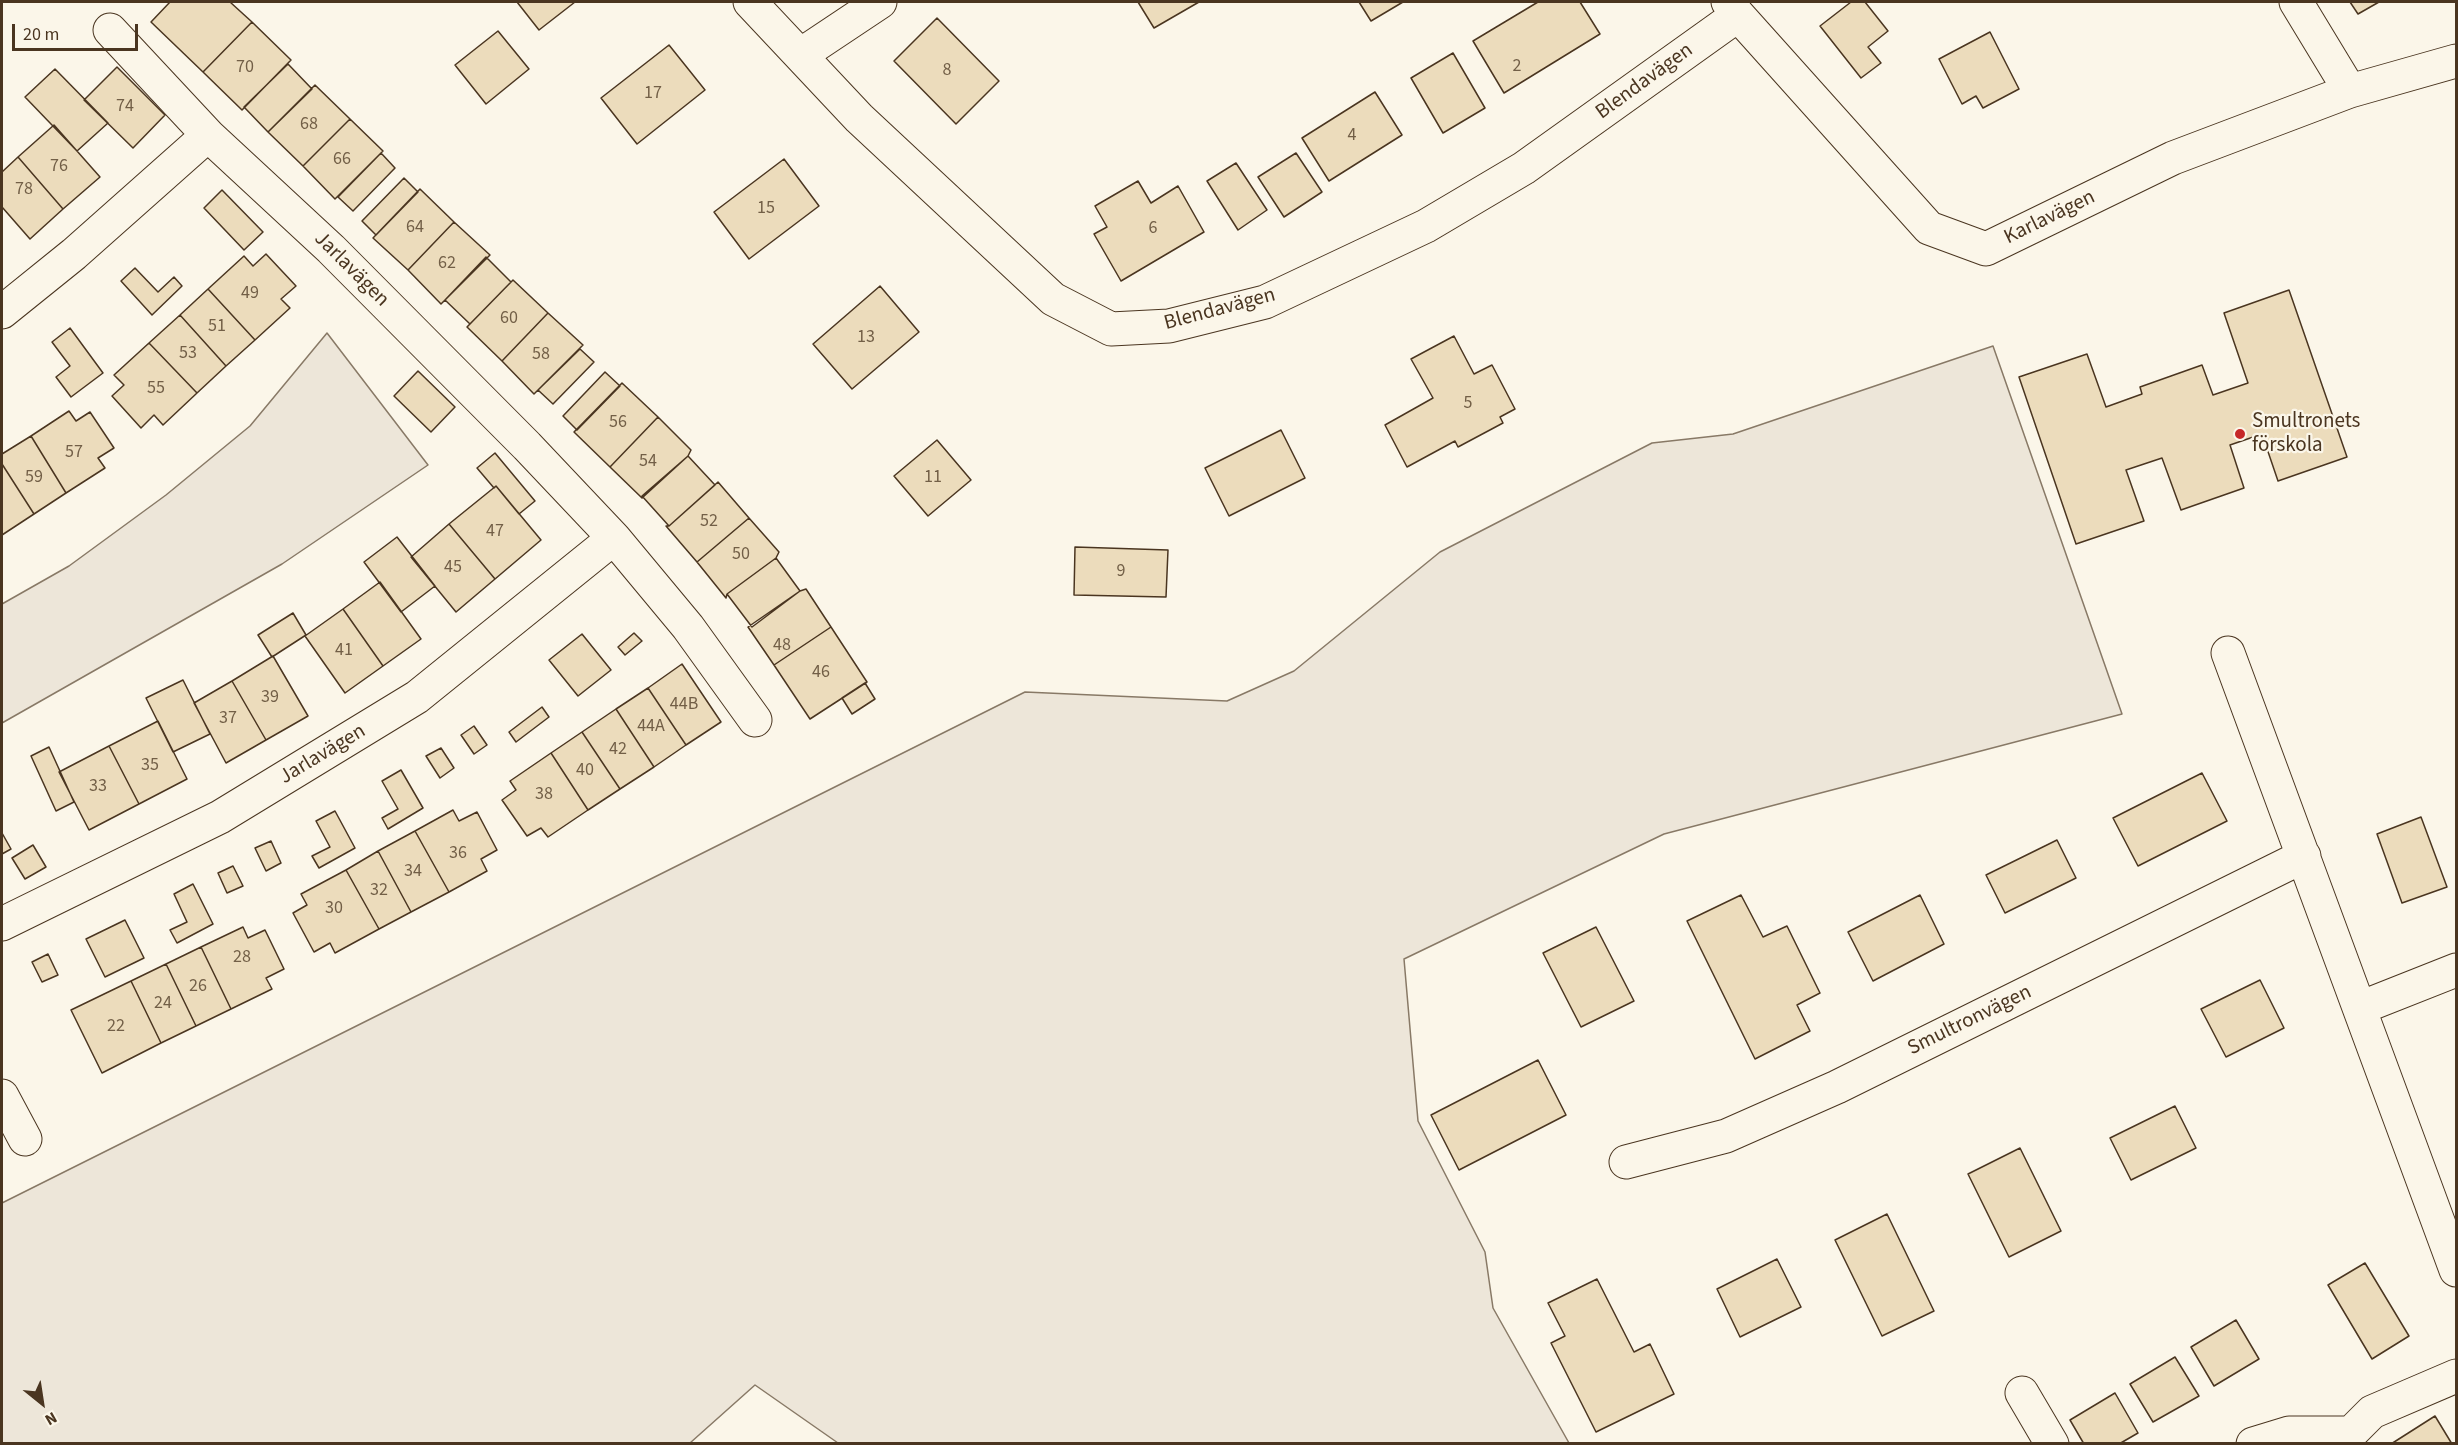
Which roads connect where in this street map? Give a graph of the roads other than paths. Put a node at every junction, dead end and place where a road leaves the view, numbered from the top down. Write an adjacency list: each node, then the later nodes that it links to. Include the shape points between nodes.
1 (750, 2): 6 (street, Blendavägen)
2 (880, 2): 6 (street)
3 (2296, 2): 8 (street)
4 (1733, 8): 6 (street, Blendavägen, via 1524,168 1426,226 1266,302 1169,326 1111,329 1053,299 859,118); 8 (street, Karlavägen, via 1929,228 1986,249 2173,158)
5 (110, 30): 9 (street, Jarlavägen)
6 (801, 54)
7 (2457, 61): 8 (street, Karlavägen)
8 (2350, 91)
9 (208, 135): 10 (street); 11 (street, Jarlavägen, via 331,249)
10 (2, 312)
11 (614, 538): 13 (street, Jarlavägen, via 688,627); 15 (street, Jarlavägen, via 417,697 220,817)
12 (2228, 653): 14 (street)
13 (755, 720)
14 (2304, 856): 17 (street); 20 (street, Smultronvägen, via 1827,1091 1726,1136)
15 (2, 924)
16 (2457, 970): 17 (street)
17 (2360, 1008): 21 (street)
18 (2, 1096): 19 (street)
19 (25, 1139)
20 (1626, 1162)
21 (2457, 1270)
22 (2457, 1376): 24 (street)
23 (2022, 1393): 25 (street)
24 (2354, 1429): 26 (street, via 2289,1433)
25 (2052, 1443)
26 (2253, 1443)

